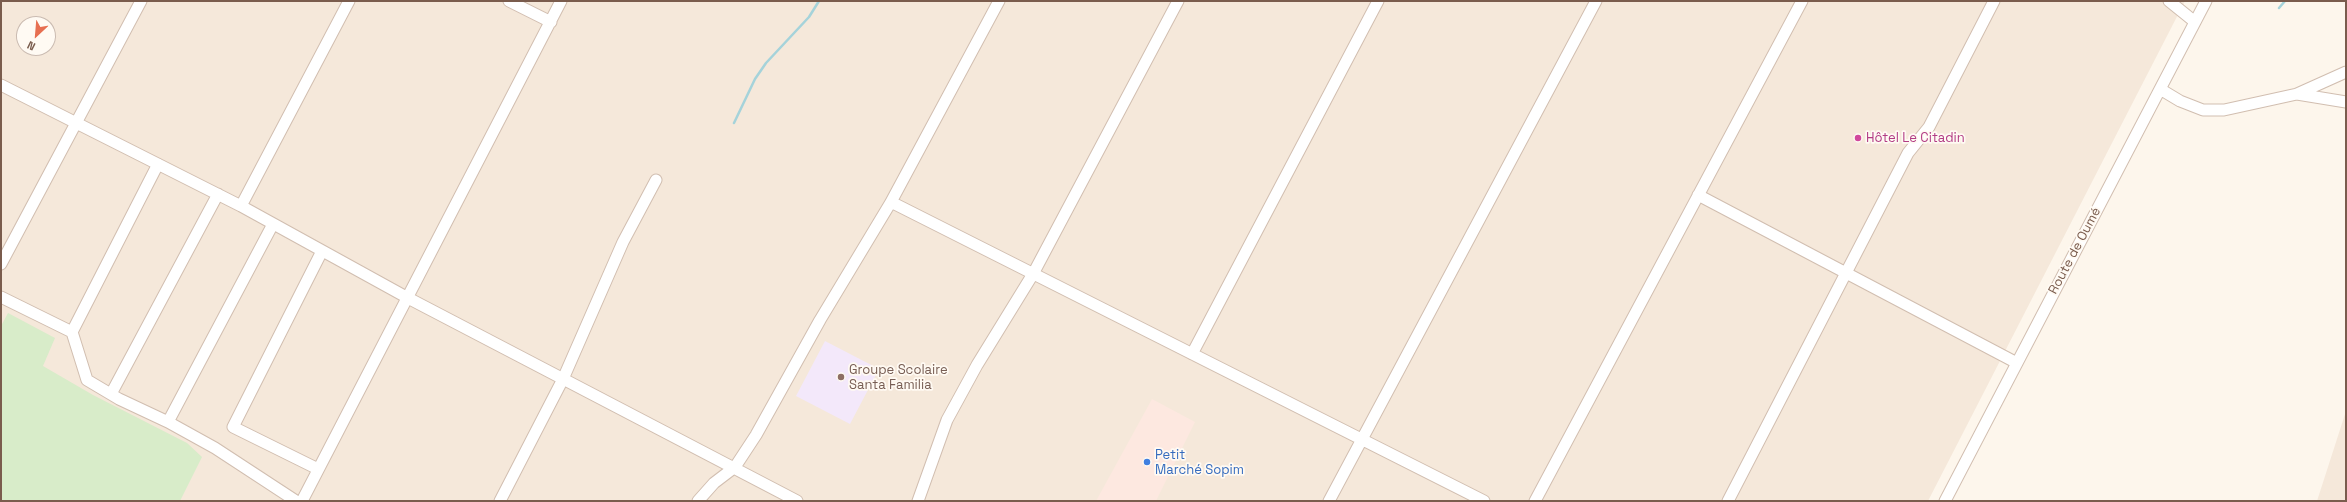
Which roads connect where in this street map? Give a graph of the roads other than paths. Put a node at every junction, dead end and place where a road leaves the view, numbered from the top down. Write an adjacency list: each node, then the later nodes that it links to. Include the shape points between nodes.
1 (141, 1): 20 (street)
2 (349, 1): 26 (street)
3 (509, 1): 13 (street)
4 (561, 1): 13 (street)
5 (999, 1): 25 (street)
6 (1178, 1): 31 (street)
7 (1378, 1): 35 (street)
8 (1596, 1): 40 (street)
9 (1802, 1): 24 (street)
10 (1994, 1): 30 (street, via 1929,126 1908,153)
11 (2169, 1): 14 (street)
12 (2206, 1): 14 (street, Route de Oumé)
13 (551, 22): 33 (street)
14 (2195, 22): 17 (street, Route de Oumé)
15 (2346, 72): 18 (street)
16 (1, 85): 20 (street)
17 (2160, 89): 18 (street, via 2180,101 2203,110 2224,110); 36 (street, Route de Oumé)
18 (2297, 94): 19 (street)
19 (2346, 102)
20 (76, 123): 21 (street); 29 (street)
21 (158, 164): 23 (street); 34 (street)
22 (656, 180): 37 (street, via 623,242)
23 (218, 194): 26 (street); 38 (street)
24 (1698, 195): 30 (street); 51 (street)
25 (891, 202): 31 (street); 41 (street)
26 (241, 206): 27 (street)
27 (273, 224): 28 (street); 39 (street)
28 (322, 250): 33 (street); 42 (street, via 232,427)
29 (1, 264)
30 (1846, 273): 36 (street); 52 (street)
31 (1033, 274): 35 (street); 48 (street, via 977,365 947,420)
32 (1, 297): 34 (street)
33 (408, 298): 37 (street); 42 (street)
34 (72, 332): 38 (street, via 87,380)
35 (1192, 354): 40 (street)
36 (2017, 363): 53 (street, Route de Oumé)
37 (563, 379): 41 (street); 45 (street)
38 (111, 394): 39 (street)
39 (168, 422): 43 (street, via 215,448)
40 (1362, 440): 49 (street); 50 (street)
41 (735, 467): 46 (street, via 714,483); 47 (street)
42 (318, 469): 44 (street)
43 (296, 501)
44 (302, 501)
45 (500, 501)
46 (698, 501)
47 (797, 501)
48 (918, 501)
49 (1329, 501)
50 (1484, 501)
51 (1534, 501)
52 (1728, 501)
53 (1945, 501)

